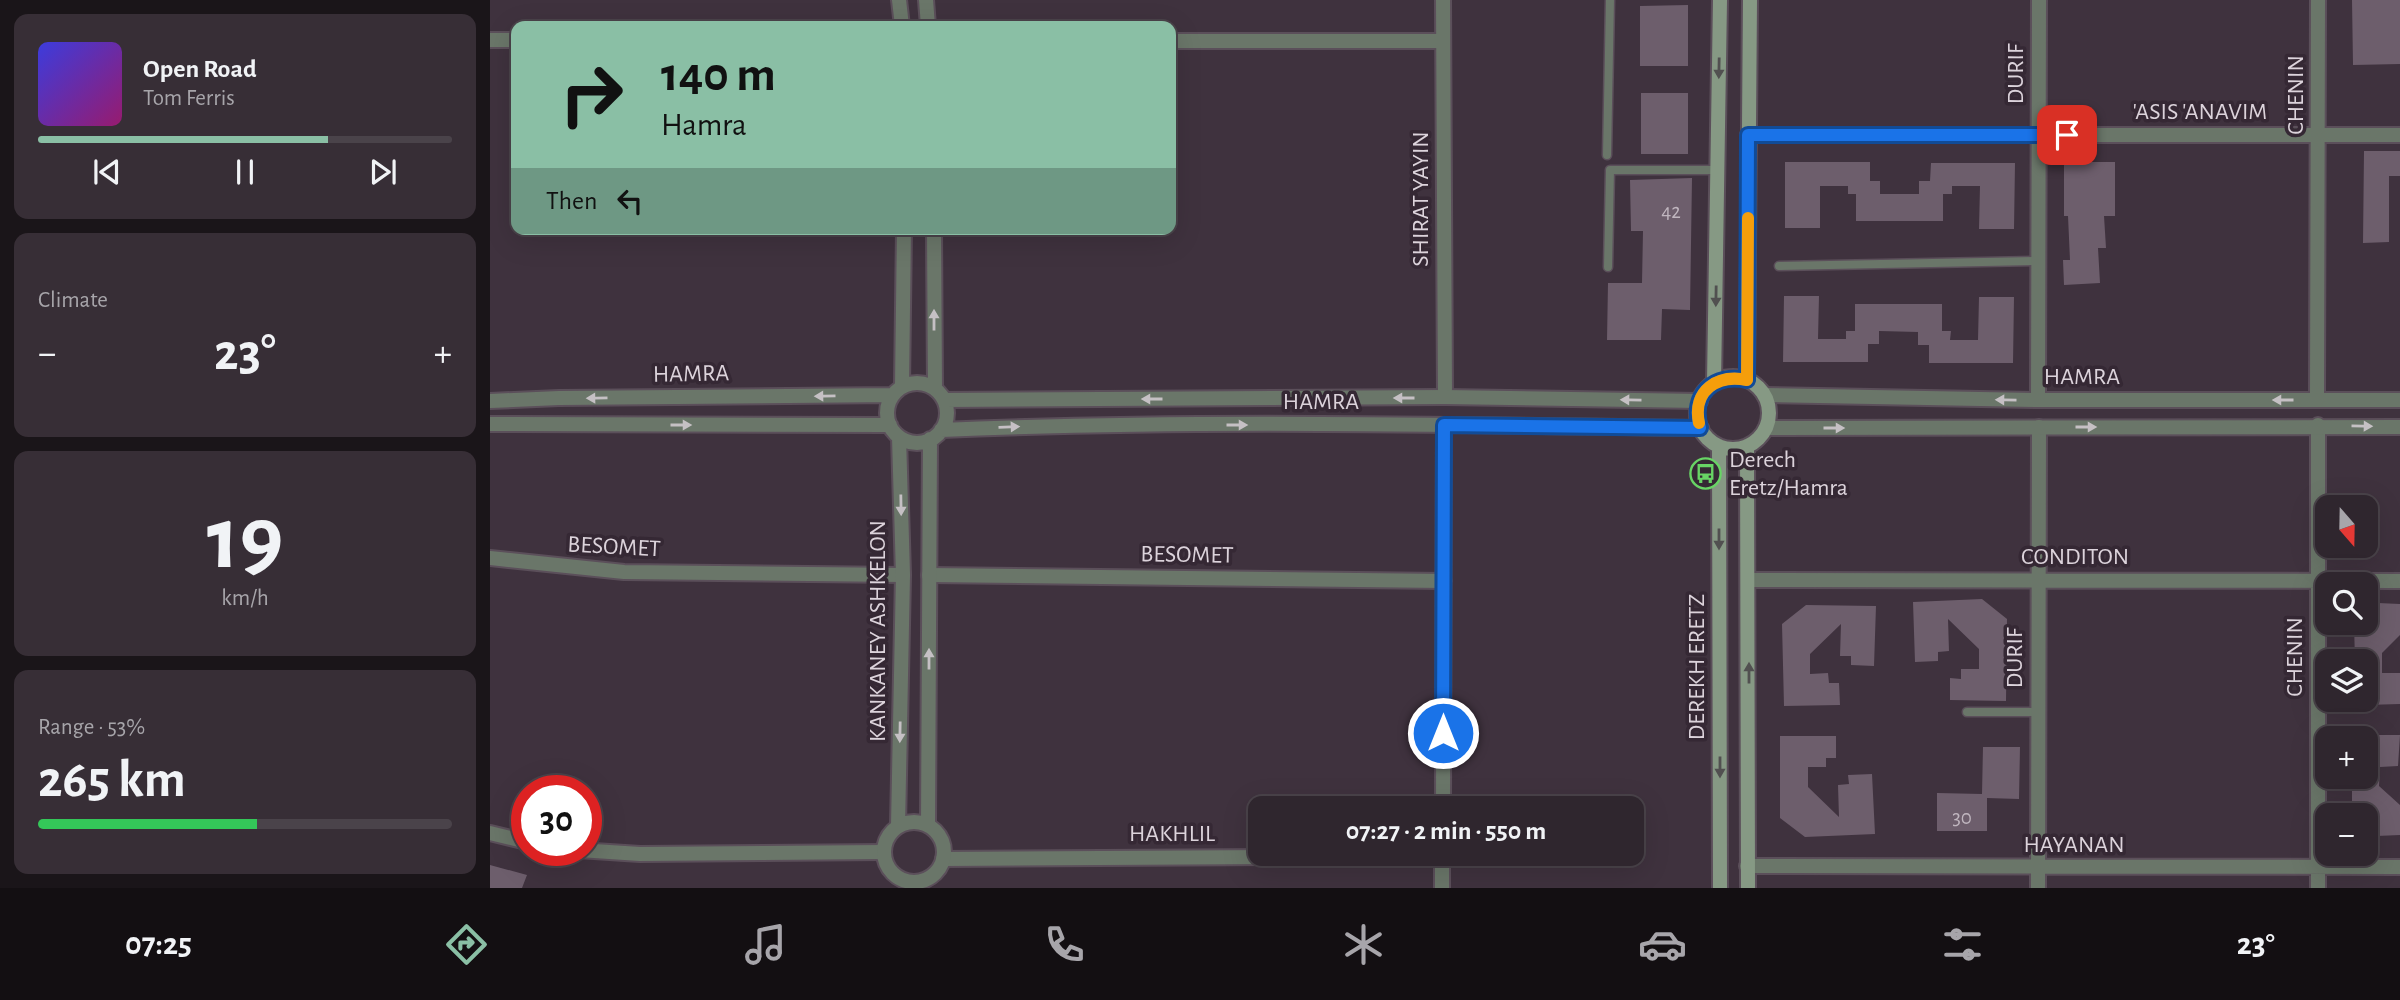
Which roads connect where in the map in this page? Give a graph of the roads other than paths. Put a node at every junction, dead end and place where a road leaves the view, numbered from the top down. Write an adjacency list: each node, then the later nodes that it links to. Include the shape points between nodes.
1 (899, 0): 9 (street)
2 (926, 0): 10 (street)
3 (1443, 0): 14 (street, SHIRAT YAYIN)
4 (1610, 0): 19 (lane)
5 (1720, 0): 20 (main road, one-way to 20)
6 (1750, 0): 15 (main road)
7 (2039, 0): 16 (street, DURIF)
8 (2318, 0): 17 (street, CHENIN)
9 (901, 21)
10 (928, 21)
11 (490, 40): 12 (street)
12 (511, 40)
13 (1176, 41): 14 (street)
14 (1443, 41): 31 (street, SHIRAT YAYIN)
15 (1748, 135): 16 (street, 'ASIS 'ANAVIM); 26 (main road)
16 (2039, 135): 17 (street, 'ASIS 'ANAVIM); 23 (street, DURIF)
17 (2319, 135): 18 (street, 'ASIS 'ANAVIM); 33 (street, CHENIN)
18 (2400, 135)
19 (1607, 155)
20 (1718, 170): 25 (lane, via 1610,170); 27 (main road, one-way to 27)
21 (904, 235): 28 (street)
22 (934, 235): 29 (street, one-way to 22)
23 (2039, 261): 24 (lane); 32 (street, DURIF)
24 (1780, 266)
25 (1608, 267)
26 (1747, 380): 27 (main road); 30 (main road)
27 (1714, 383): 36 (main road)
28 (897, 391): 29 (street, via 918,383); 35 (street, HAMRA, one-way to 35); 44 (street, via 887,410)
29 (939, 394): 31 (street, HAMRA, one-way to 29); 45 (street, via 947,415)
30 (1764, 395): 32 (street, HAMRA, one-way to 30); 43 (main road, via 1769,417)
31 (1445, 397): 36 (street, HAMRA, one-way to 31)
32 (2038, 400): 33 (street, HAMRA, one-way to 32)
33 (2316, 400): 34 (street, HAMRA)
34 (2400, 400)
35 (490, 401)
36 (1700, 401): 42 (main road)
37 (490, 424): 44 (street, HAMRA, one-way to 44)
38 (1444, 425): 42 (street, HAMRA); 45 (street, HAMRA, one-way to 38, via 1046,426); 54 (street)
39 (2318, 425): 40 (street, HAMRA, one-way to 40); 41 (street, HAMRA, one-way to 39); 49 (street, CHENIN)
40 (2400, 426)
41 (2039, 427): 43 (street, HAMRA, one-way to 41); 53 (street, DURIF)
42 (1700, 428): 46 (main road)
43 (1766, 429): 47 (main road)
44 (895, 431): 45 (street, via 915,442); 50 (street, KANKANEY ASHKELON, one-way to 50)
45 (936, 435): 51 (street, KANKANEY ASHKELON)
46 (1719, 446): 47 (main road); 78 (main road, DEREKH ERETZ, one-way to 78)
47 (1747, 446): 52 (main road, DEREKH ERETZ)
48 (490, 558): 50 (street, BESOMET, via 624,572)
49 (2318, 572)
50 (903, 575): 63 (street, KANKANEY ASHKELON, one-way to 63)
51 (929, 575): 54 (street, BESOMET); 62 (street, KANKANEY ASHKELON, one-way to 51)
52 (1749, 580): 53 (street, CONDITON); 71 (main road, DEREKH ERETZ, one-way to 52)
53 (2038, 580): 55 (street, CONDITON); 60 (street, DURIF)
54 (1444, 581): 61 (street)
55 (2315, 581)
56 (2378, 581): 57 (street, CONDITON)
57 (2400, 581)
58 (2318, 635): 72 (street, CHENIN)
59 (1967, 712): 60 (lane)
60 (2038, 712): 74 (street, DURIF)
61 (1443, 796)
62 (928, 825): 63 (street, via 913,821); 69 (street, via 941,839)
63 (898, 826): 67 (street, via 887,837)
64 (490, 833): 65 (street)
65 (511, 838)
66 (602, 852): 67 (street)
67 (884, 852): 75 (street)
68 (1248, 857): 69 (street, HAKHLIL)
69 (943, 859): 76 (street)
70 (1442, 866): 77 (street)
71 (1747, 866): 74 (street, HAYANAN); 79 (main road, DEREKH ERETZ)
72 (2318, 867): 73 (street, HAYANAN); 74 (street, HAYANAN); 81 (street, CHENIN)
73 (2400, 867)
74 (2038, 868): 80 (street, DURIF)
75 (896, 882): 76 (street)
76 (929, 883)
77 (1442, 888)
78 (1720, 888)
79 (1748, 888)
80 (2038, 888)
81 (2318, 888)

